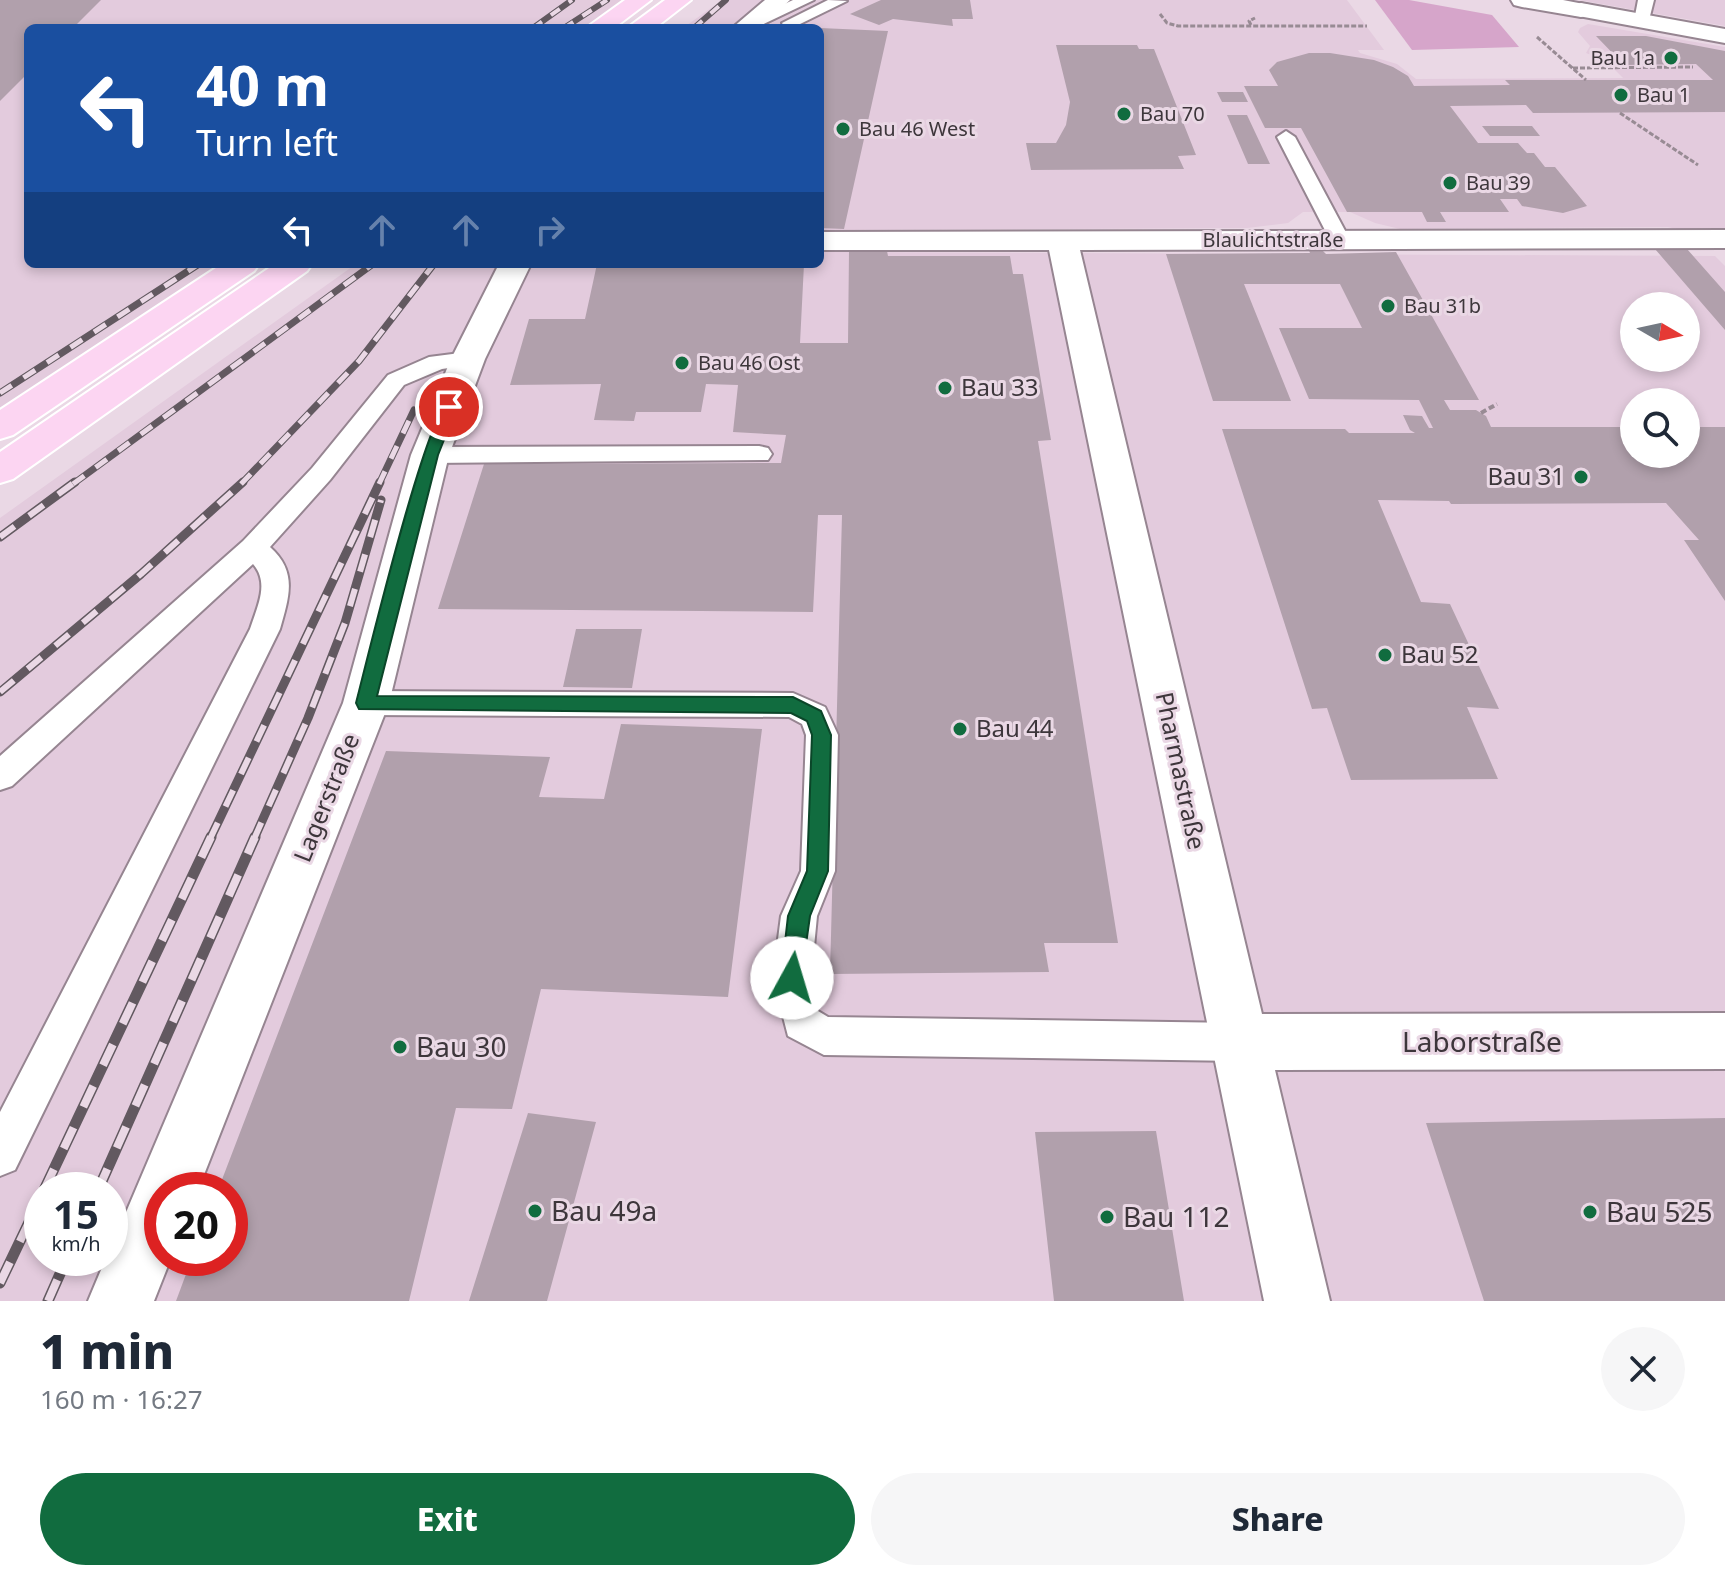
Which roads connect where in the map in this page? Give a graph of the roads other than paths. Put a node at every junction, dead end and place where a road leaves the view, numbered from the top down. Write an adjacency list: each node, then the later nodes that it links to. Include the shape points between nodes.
1 (640, 0): 8 (main road)
2 (680, 0): 9 (main road)
3 (779, 0): 10 (street)
4 (806, 0): 11 (lane)
5 (1522, 0): 7 (street, via 1581,10)
6 (839, 1): 12 (lane)
7 (1644, 11): 13 (street)
8 (604, 24)
9 (645, 24)
10 (749, 24)
11 (751, 24)
12 (790, 24)
13 (1725, 36)
14 (1286, 137): 16 (lane)
15 (1725, 239): 16 (street, Blaulichtstraße)
16 (1340, 240): 18 (street, Blaulichtstraße)
17 (824, 241): 18 (street, Blaulichtstraße)
18 (1063, 241): 31 (street, Pharmastraße)
19 (237, 268): 23 (main road)
20 (290, 268): 26 (main road)
21 (513, 268): 22 (street, Lagerstraße)
22 (468, 359): 25 (street, Lagerstraße); 27 (lane, via 437,362 396,380)
23 (0, 427)
24 (759, 454): 25 (lane)
25 (430, 455): 28 (street, Lagerstraße)
26 (0, 470)
27 (253, 548): 29 (lane); 32 (lane, via 272,563 277,584 265,629)
28 (366, 703): 31 (lane, via 793,705 814,716 822,735 818,871 799,916 792,978 802,1023 824,1036); 33 (street, Lagerstraße)
29 (0, 776)
30 (1725, 1041): 31 (street, Laborstraße)
31 (1240, 1042): 36 (street, Pharmastraße)
32 (0, 1155)
33 (174, 1172)
34 (144, 1245): 35 (street)
35 (121, 1301)
36 (1297, 1301)

